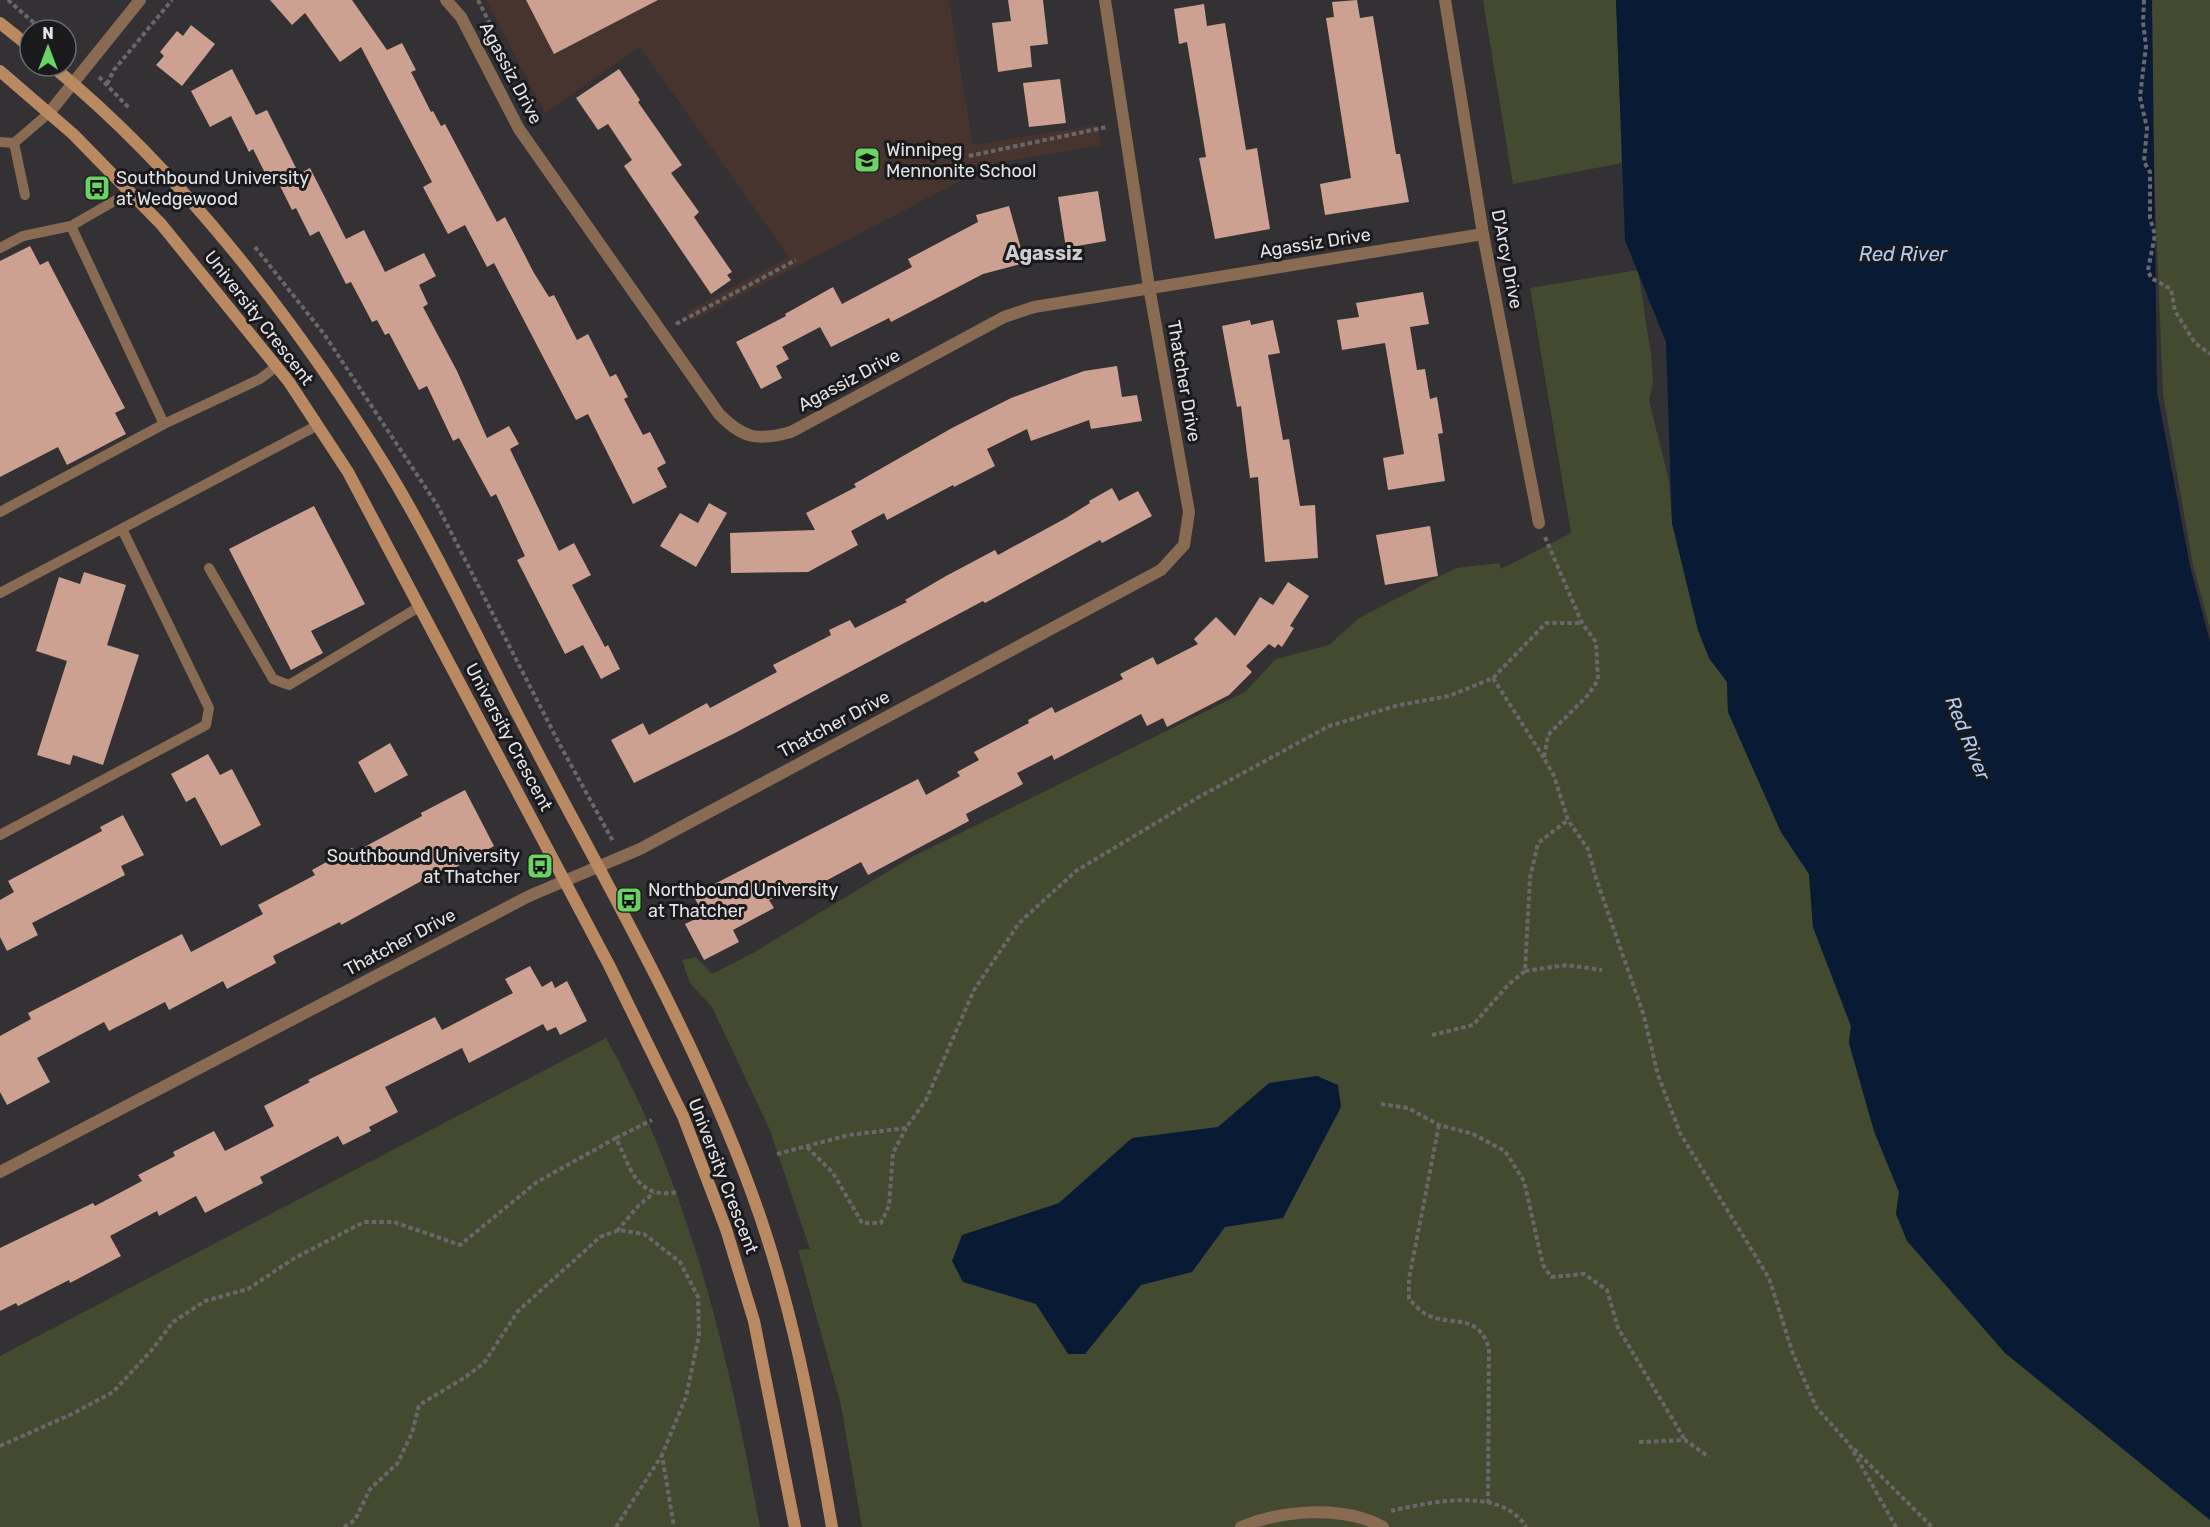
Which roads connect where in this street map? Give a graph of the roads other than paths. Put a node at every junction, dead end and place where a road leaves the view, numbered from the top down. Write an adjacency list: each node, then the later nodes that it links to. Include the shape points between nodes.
1 (140, 0): 9 (street)
2 (446, 0): 18 (street, Agassiz Drive, via 461,17 519,129 718,414 749,437 770,438 791,432 1004,317 1034,307)
3 (1105, 0): 18 (street, Thatcher Drive)
4 (1445, 0): 16 (street, D'Arcy Drive)
5 (0, 23): 6 (main road)
6 (18, 37)
7 (0, 71): 10 (main road, University Crescent)
8 (67, 78): 9 (main road, University Crescent)
9 (74, 84): 10 (street); 29 (main road, University Crescent, via 210,225 294,330 339,394 420,528)
10 (50, 113): 12 (lane); 13 (main road, University Crescent)
11 (0, 142): 12 (lane)
12 (14, 143): 14 (lane)
13 (130, 192): 15 (lane); 19 (main road, University Crescent, via 161,224)
14 (25, 195)
15 (71, 226): 17 (lane, via 23,236); 20 (lane)
16 (1483, 234): 18 (street, Agassiz Drive); 23 (street, D'Arcy Drive)
17 (0, 248)
18 (1149, 287): 29 (street, Thatcher Drive, via 1189,512 1184,545 1161,570 640,849)
19 (277, 366): 20 (lane, via 260,378); 21 (main road, University Crescent)
20 (164, 423): 22 (lane)
21 (318, 425): 24 (lane); 27 (main road, University Crescent, via 348,472)
22 (0, 512)
23 (1539, 524)
24 (122, 529): 26 (lane); 28 (lane, via 209,708 206,725)
25 (210, 568): 27 (lane, via 273,679 289,685)
26 (0, 593)
27 (419, 607): 30 (main road, University Crescent)
28 (0, 835)
29 (599, 866): 30 (street, Thatcher Drive); 33 (main road, University Crescent, via 696,1058 752,1193 800,1361)
30 (564, 881): 31 (street, Thatcher Drive); 32 (main road, University Crescent, via 657,1059 726,1229 760,1349)
31 (0, 1172)
32 (795, 1527)
33 (832, 1527)
34 (1241, 1527): 35 (street, via 1269,1518 1314,1514 1338,1514)
35 (1383, 1527)

